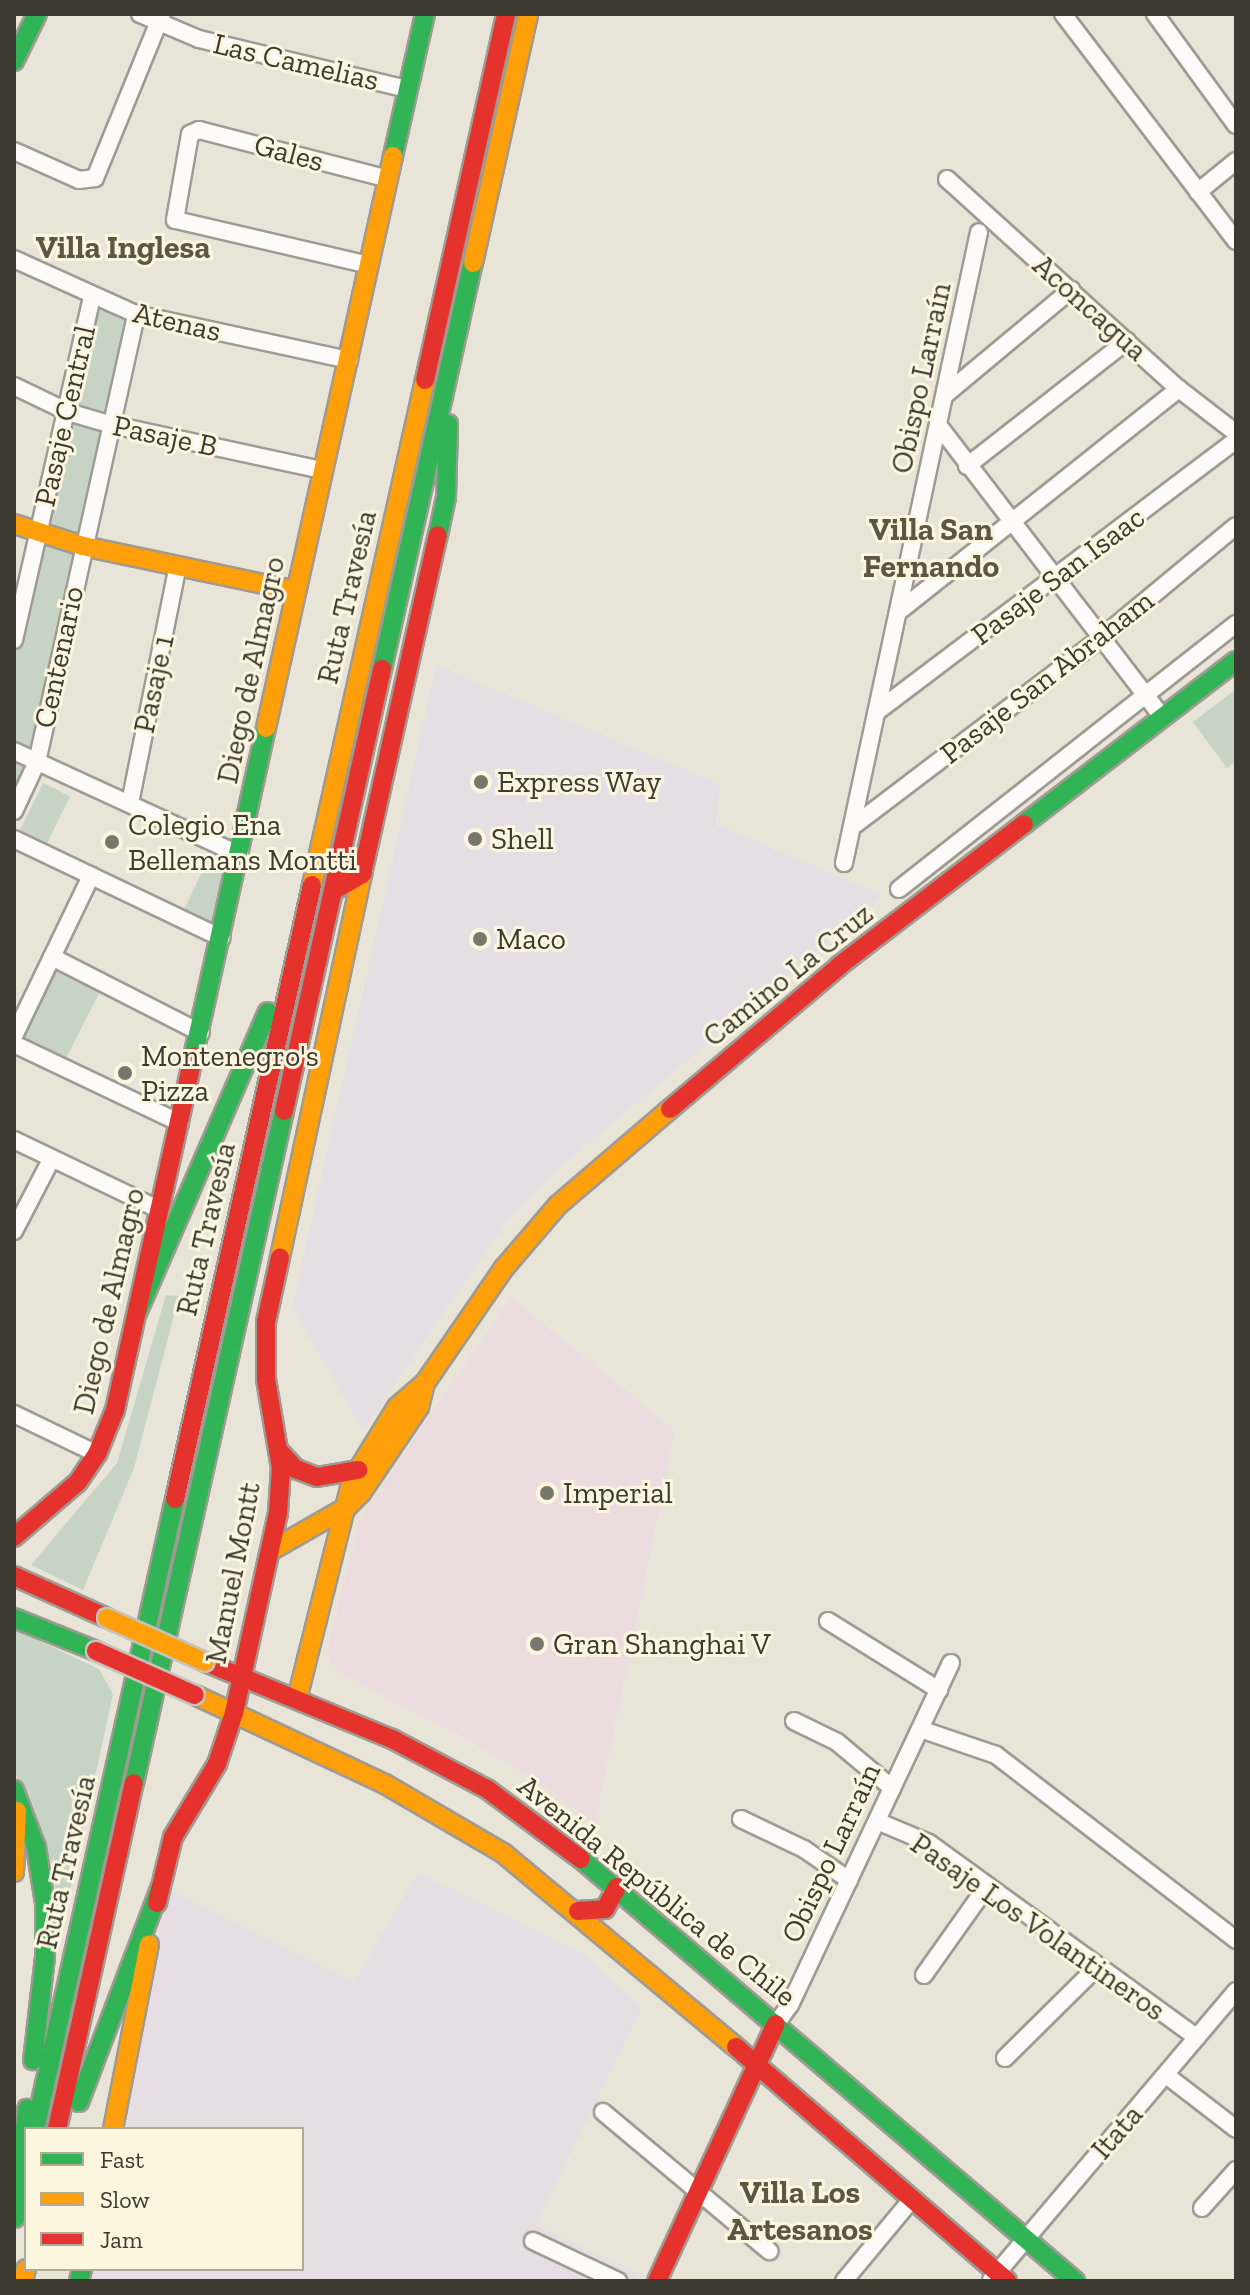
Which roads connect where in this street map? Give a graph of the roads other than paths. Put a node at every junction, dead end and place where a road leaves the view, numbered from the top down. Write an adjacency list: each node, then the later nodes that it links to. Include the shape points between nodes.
1 (37, 14): 9 (main road)
2 (140, 14): 8 (street, Las Camelias)
3 (425, 14): 10 (main road, Diego de Almagro)
4 (506, 14): 59 (main road, Ruta Travesía)
5 (528, 14): 26 (main road, Ruta Travesía)
6 (1063, 14): 16 (street)
7 (1155, 14): 11 (street)
8 (160, 18): 10 (street, Las Camelias, via 199,39); 12 (street, via 95,178 79,180)
9 (14, 61)
10 (408, 89): 14 (main road, Diego de Almagro)
11 (1236, 125)
12 (14, 151)
13 (1236, 161): 16 (street)
14 (389, 179): 20 (main road, Diego de Almagro); 20 (street, Gales, via 199,130 190,134 175,220)
15 (947, 179): 21 (street, Aconcagua)
16 (1198, 192): 18 (street)
17 (979, 232): 29 (street, Obispo Larraín)
18 (1236, 241)
19 (14, 259): 22 (street, Atenas)
20 (369, 265): 25 (main road, Diego de Almagro)
21 (1071, 290): 24 (street, Aconcagua); 29 (street)
22 (92, 298): 23 (street, Atenas); 30 (street, Pasaje Central)
23 (136, 314): 25 (street, Atenas); 31 (street, Pasaje Central)
24 (1127, 341): 28 (street, Aconcagua); 35 (street)
25 (349, 360): 36 (main road, Diego de Almagro)
26 (447, 376): 62 (main road, Manuel Montt, via 446,497); 65 (main road, Ruta Travesía)
27 (14, 386): 30 (street, Pasaje B)
28 (1179, 389): 33 (street, Aconcagua); 38 (street)
29 (946, 394): 32 (street, Obispo Larraín)
30 (68, 412): 31 (street, Pasaje B); 40 (street, Pasaje Central)
31 (109, 424): 36 (street, Pasaje B); 41 (street, Pasaje Central)
32 (939, 426): 35 (street); 45 (street, Obispo Larraín)
33 (1236, 433)
34 (1236, 440): 43 (street, Pasaje San Isaac)
35 (967, 466): 38 (street)
36 (322, 470): 44 (main road, Diego de Almagro)
37 (14, 524): 40 (main road)
38 (1013, 524): 43 (street); 45 (street)
39 (1236, 526): 47 (street, Pasaje San Abraham)
40 (38, 535): 41 (main road); 48 (street, Centenario)
41 (83, 546): 42 (main road); 54 (street, Centenario)
42 (178, 566): 44 (main road); 55 (street, Pasaje 1)
43 (1055, 579): 47 (street); 51 (street, Pasaje San Isaac)
44 (296, 591): 60 (main road, Diego de Almagro)
45 (902, 609): 51 (street, Obispo Larraín)
46 (1236, 624): 50 (street)
47 (1101, 638): 50 (street); 57 (street, Pasaje San Abraham)
48 (14, 640)
49 (1236, 661): 52 (main road, Camino La Cruz)
50 (1148, 698): 52 (street); 64 (street)
51 (879, 710): 57 (street, Obispo Larraín)
52 (1163, 718): 77 (main road, Camino La Cruz, via 839,966 574,1191 504,1268)
53 (14, 751): 54 (street)
54 (37, 762): 55 (street); 56 (street, Centenario)
55 (130, 803): 60 (street)
56 (14, 811)
57 (856, 824): 61 (street, Obispo Larraín)
58 (14, 839): 63 (street)
59 (320, 847): 76 (main road, via 256,1045 176,1214); 116 (main road, Ruta Travesía)
60 (240, 855): 66 (main road, Diego de Almagro)
61 (844, 863)
62 (362, 874): 65 (main road); 79 (main road, Manuel Montt, via 267,1314 266,1379)
63 (91, 876): 66 (street); 67 (street)
64 (899, 889)
65 (333, 891): 117 (main road, Ruta Travesía)
66 (222, 938): 68 (main road, Diego de Almagro)
67 (52, 957): 68 (street); 69 (street)
68 (201, 1033): 71 (main road, Diego de Almagro)
69 (14, 1036)
70 (14, 1044): 71 (street)
71 (180, 1123): 74 (main road, Diego de Almagro)
72 (14, 1140): 73 (street)
73 (52, 1158): 74 (street); 75 (street)
74 (160, 1210): 76 (main road, Diego de Almagro)
75 (14, 1231)
76 (137, 1313): 80 (main road, Diego de Almagro, via 115,1410)
77 (425, 1383): 81 (main road, Camino La Cruz, via 404,1398); 82 (main road, Camino La Cruz, via 419,1407 373,1479)
78 (14, 1414): 80 (street)
79 (279, 1451): 81 (main road, via 296,1469 317,1477); 84 (main road, Manuel Montt, via 281,1499)
80 (97, 1454): 83 (main road, Diego de Almagro, via 78,1482)
81 (358, 1470): 82 (main road, Camino La Cruz)
82 (347, 1507): 84 (main road); 91 (main road, Camino La Cruz)
83 (14, 1537)
84 (270, 1551): 89 (main road, Manuel Montt)
85 (14, 1576): 89 (main road, Avenida República de Chile, bridge)
86 (14, 1618): 92 (main road, bridge)
87 (828, 1621): 90 (street)
88 (951, 1663): 90 (street, Obispo Larraín)
89 (241, 1678): 91 (main road, Avenida República de Chile); 92 (main road, Manuel Montt)
90 (939, 1690): 94 (street, Obispo Larraín)
91 (297, 1699): 102 (main road, Avenida República de Chile, via 392,1739 487,1789)
92 (234, 1713): 103 (main road, Manuel Montt, via 217,1764 173,1837); 104 (main road, via 424,1804 503,1853)
93 (794, 1721): 95 (street, via 837,1742)
94 (920, 1729): 95 (street, Obispo Larraín); 105 (street, via 996,1755)
95 (892, 1788): 98 (street, Obispo Larraín)
96 (14, 1792): 99 (main road, via 19,1825); 115 (main road, via 40,1866 46,1930)
97 (741, 1819): 100 (street, via 804,1849)
98 (877, 1821): 100 (street, Obispo Larraín); 101 (street, Pasaje Los Volantineros, via 929,1843)
99 (14, 1872)
100 (849, 1880): 109 (street, Obispo Larraín)
101 (987, 1886): 106 (street, Pasaje Los Volantineros); 107 (street)
102 (617, 1887): 104 (main road, via 605,1909); 109 (main road, Avenida República de Chile)
103 (160, 1889): 118 (main road); 119 (main road, Manuel Montt)
104 (578, 1911): 112 (main road)
105 (1236, 1940)
106 (1098, 1966): 110 (street, Pasaje Los Volantineros); 111 (street)
107 (924, 1975)
108 (1236, 1991): 110 (street, Itata)
109 (776, 2024): 112 (main road, Obispo Larraín); 128 (main road, Avenida República de Chile)
110 (1197, 2038): 113 (street, Itata)
111 (1005, 2058)
112 (756, 2066): 124 (main road, Obispo Larraín); 125 (main road)
113 (1166, 2075): 121 (street); 128 (street, Itata)
114 (603, 2112): 124 (street)
115 (24, 2127)
116 (35, 2127)
117 (57, 2127)
118 (71, 2127)
119 (113, 2127)
120 (24, 2129): 127 (main road)
121 (1236, 2129)
122 (1236, 2170): 126 (street)
123 (24, 2177): 127 (main road)
124 (700, 2196): 130 (street); 133 (main road, Obispo Larraín)
125 (912, 2199): 131 (main road); 134 (street)
126 (1202, 2208)
127 (14, 2220)
128 (1026, 2239): 131 (street, Itata); 135 (main road, Avenida República de Chile)
129 (533, 2241): 132 (street)
130 (769, 2251)
131 (998, 2278)
132 (618, 2281)
133 (657, 2281)
134 (844, 2281)
135 (1075, 2281)

